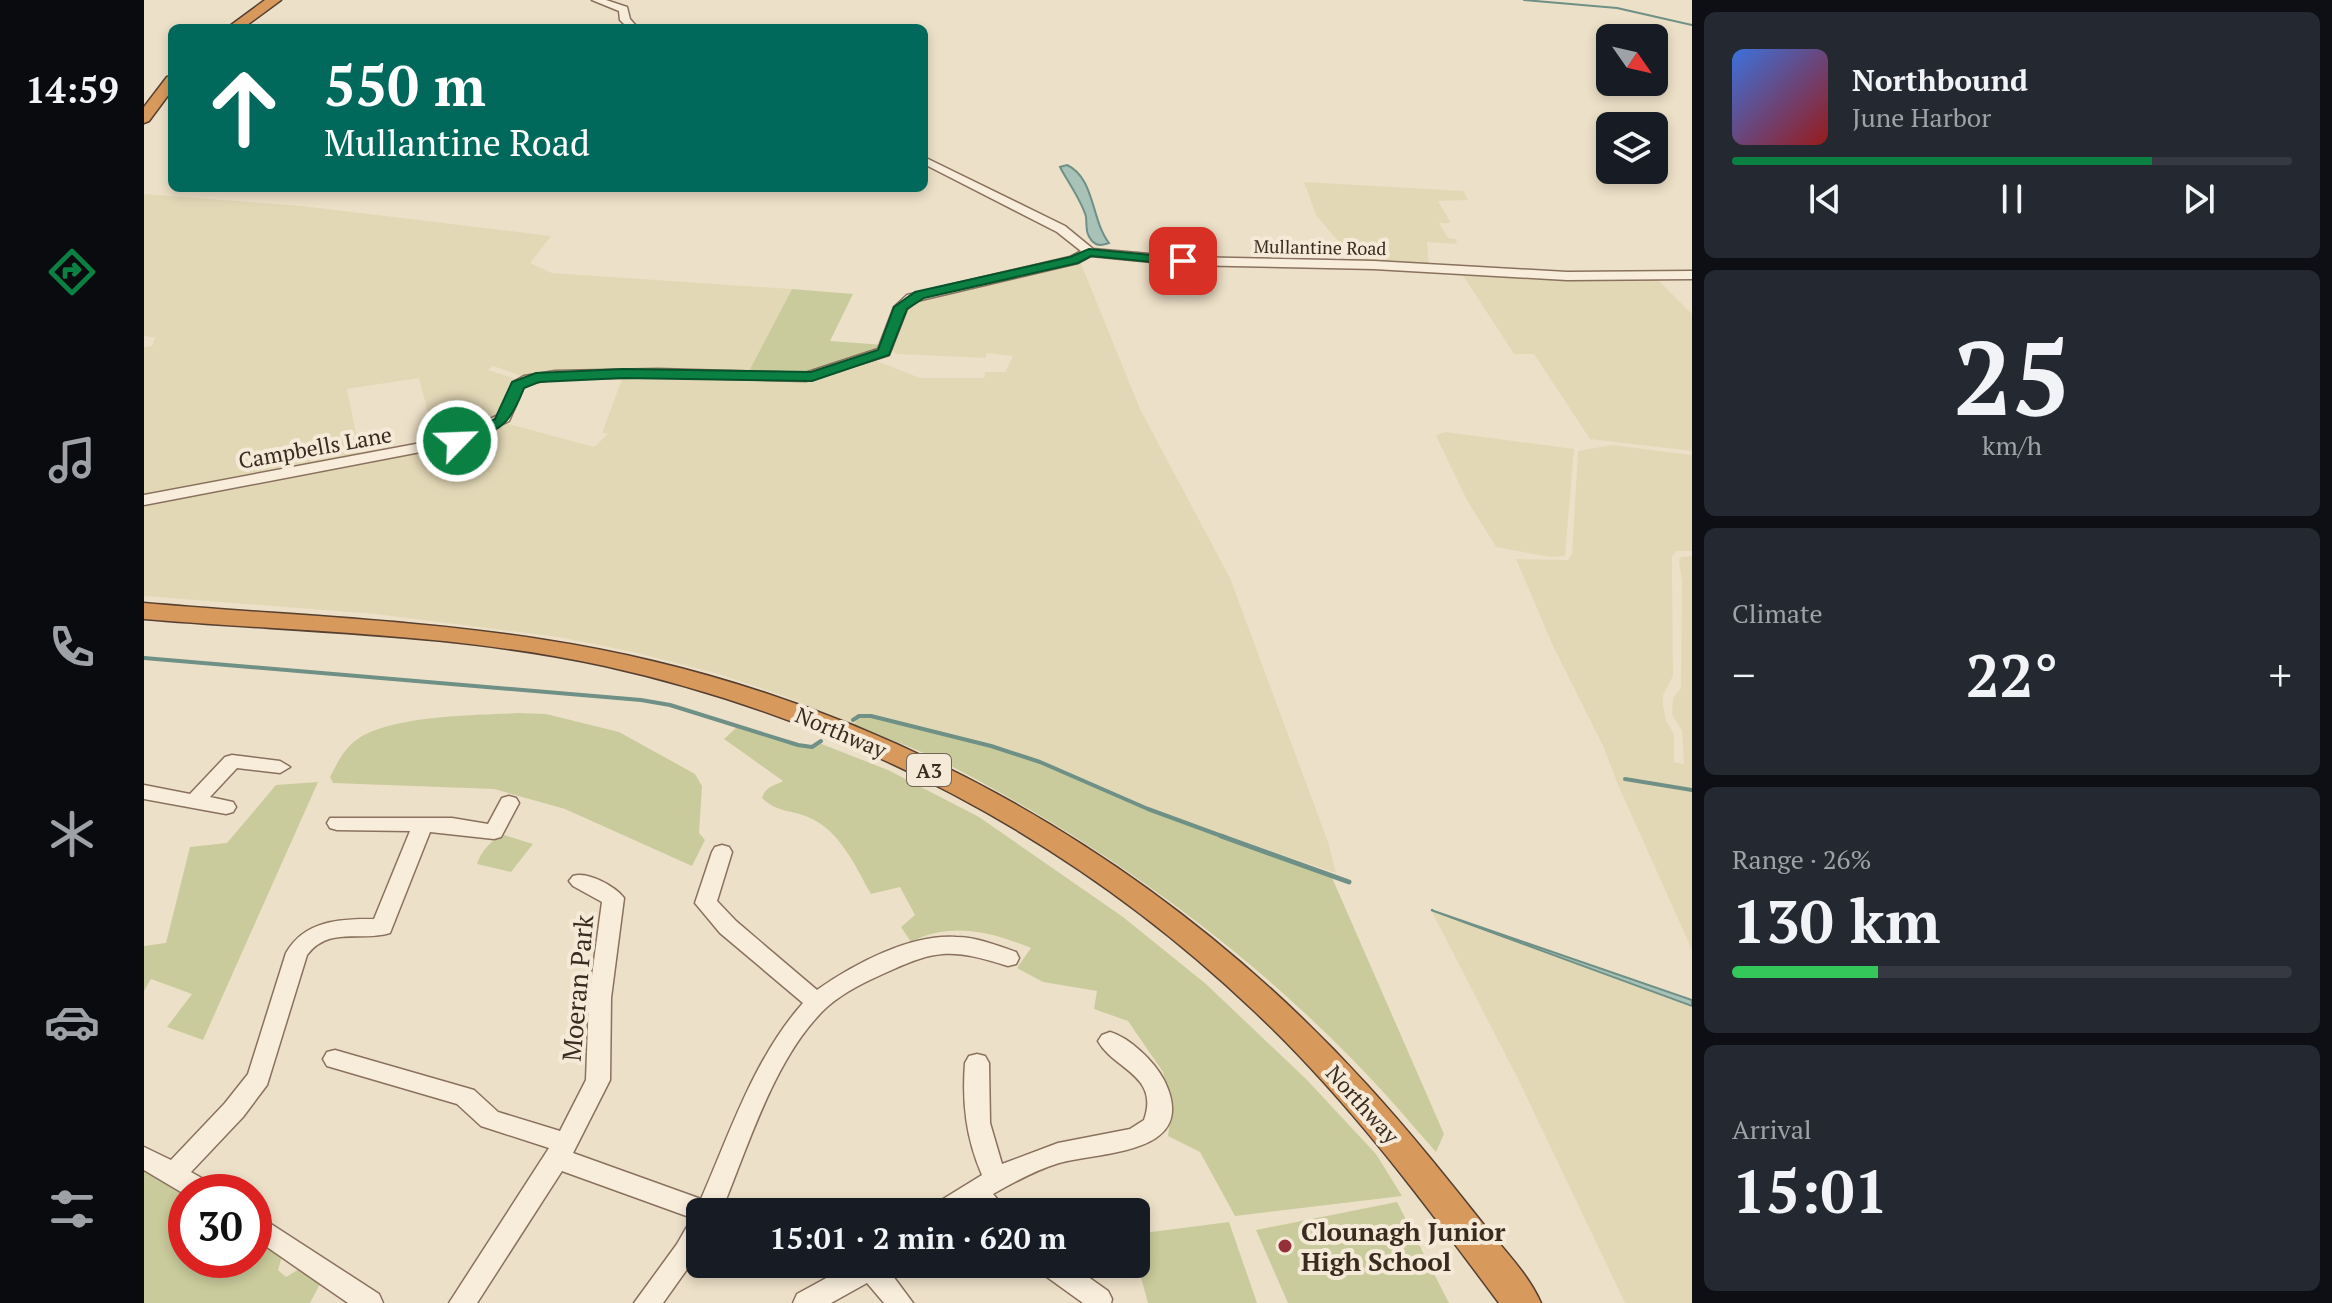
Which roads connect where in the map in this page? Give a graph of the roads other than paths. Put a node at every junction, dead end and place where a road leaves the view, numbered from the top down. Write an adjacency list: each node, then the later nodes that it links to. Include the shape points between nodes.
1 (274, 0): 3 (highway)
2 (597, 0): 4 (street, via 624,9)
3 (240, 24)
4 (629, 24)
5 (168, 85): 6 (highway)
6 (144, 118)
7 (928, 162): 8 (street, via 1061,229)
8 (1089, 252): 9 (street, Mullantine Road, via 1183,261 1567,276); 10 (street, Campbells Lane, via 912,298 901,307 884,352 819,375 544,376 518,385 500,422 457,441)
9 (1692, 275)
10 (144, 500)
11 (144, 611): 46 (highway, Northway / A3, via 467,636 603,658 784,708 990,801 1137,894 1264,1000 1381,1123)
12 (280, 767): 14 (street, via 232,761)
13 (144, 792): 14 (street)
14 (196, 800): 16 (street)
15 (509, 803): 18 (street, via 494,832)
16 (226, 807)
17 (337, 823): 18 (street)
18 (423, 824): 28 (street, via 382,927 328,929 305,939 259,1078)
19 (722, 852): 22 (street, via 706,903)
20 (580, 881): 26 (street, Moeran Park, via 613,898 600,998 598,1080)
21 (1008, 958): 22 (street, via 945,942 909,952 843,984)
22 (818, 1003): 31 (street, via 781,1052)
23 (1110, 1041): 29 (street, via 1147,1073 1159,1093 1154,1127 1137,1138 1056,1153)
24 (335, 1059): 26 (street, via 465,1097 490,1119)
25 (977, 1063): 29 (street, via 973,1104 982,1147)
26 (561, 1150): 34 (street); 42 (street)
27 (144, 1157): 28 (street)
28 (174, 1174)
29 (997, 1180): 30 (street)
30 (974, 1192): 32 (street); 33 (street)
31 (713, 1198)
32 (965, 1198)
33 (980, 1198)
34 (686, 1203)
35 (272, 1236): 41 (street)
36 (686, 1252): 43 (street)
37 (852, 1278): 44 (street)
38 (882, 1278): 45 (street)
39 (1069, 1278): 40 (street)
40 (1099, 1299)
41 (370, 1303)
42 (462, 1303)
43 (647, 1303)
44 (806, 1303)
45 (900, 1303)
46 (1522, 1303)

